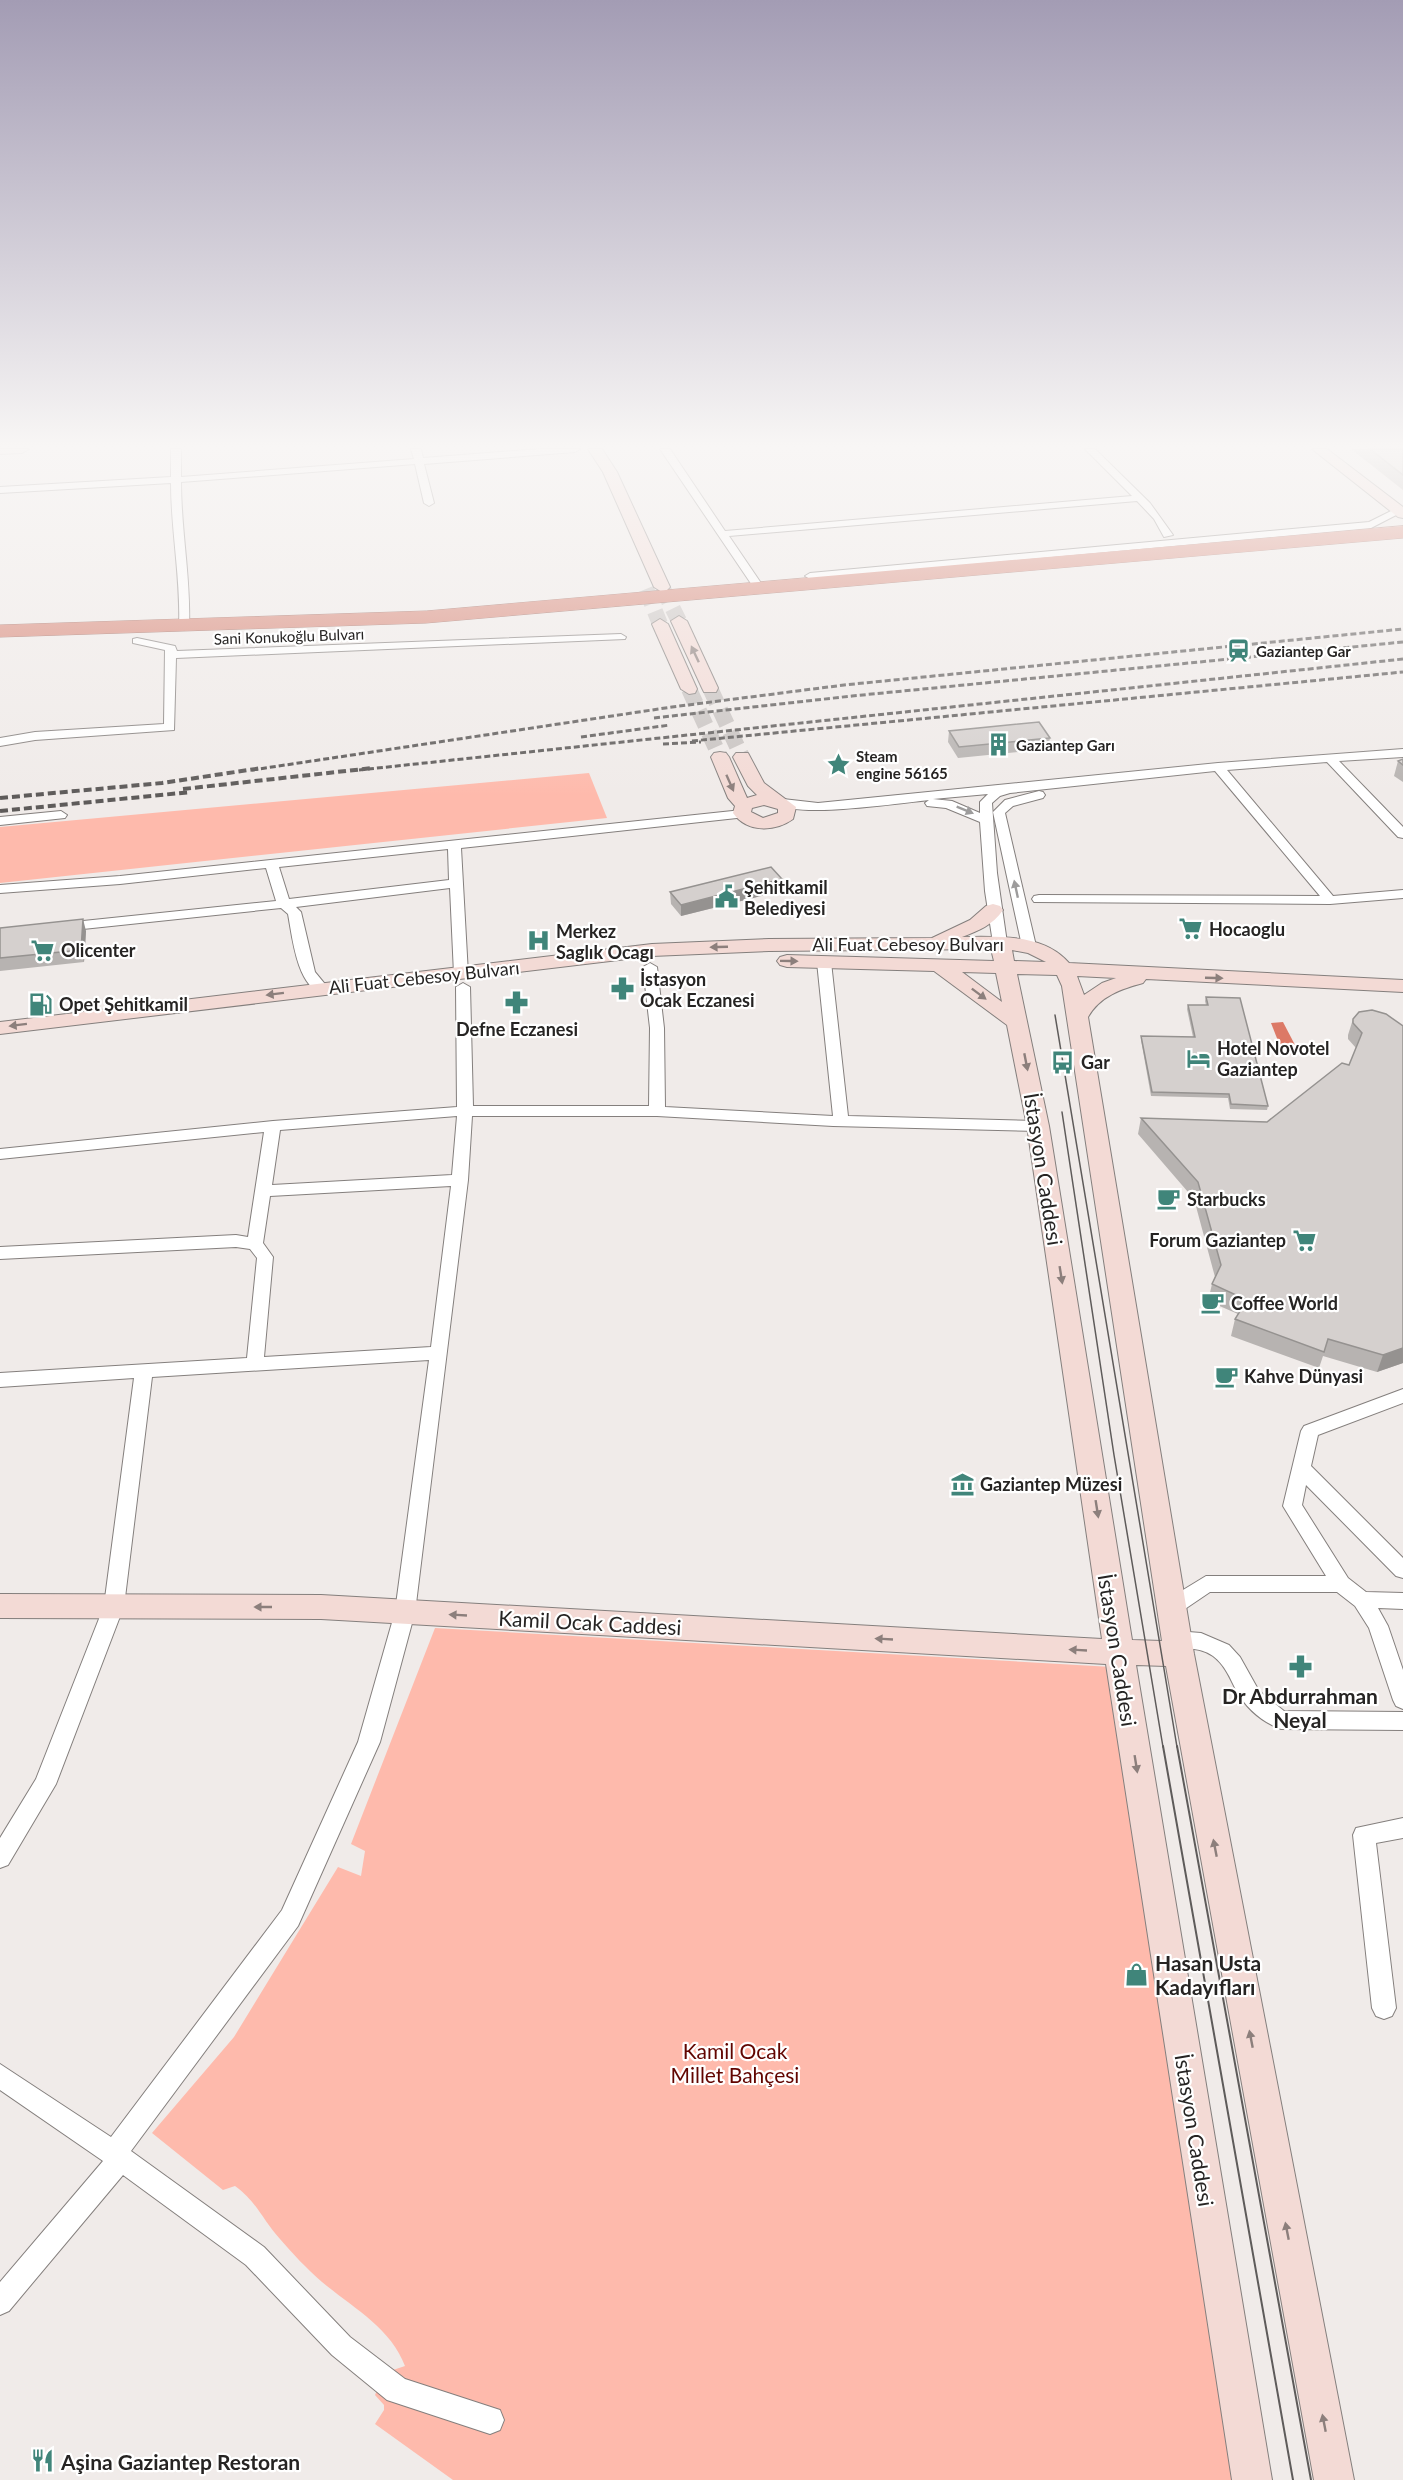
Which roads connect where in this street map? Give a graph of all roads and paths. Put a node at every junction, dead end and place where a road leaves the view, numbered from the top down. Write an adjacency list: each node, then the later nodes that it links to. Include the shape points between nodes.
1 (181, 565): 14 (street)
2 (636, 565): 9 (street)
3 (652, 565): 10 (street)
4 (743, 565): 11 (street)
5 (934, 565): 8 (street)
6 (1034, 565): 11 (highway, Sani Konukoğlu Bulvarı)
7 (1192, 565): 17 (highway, Sani Konukoğlu Bulvarı, via 463,627)
8 (810, 576)
9 (642, 579)
10 (662, 587)
11 (760, 589): 14 (highway, Sani Konukoğlu Bulvarı, via 426,617)
12 (679, 621): 20 (street, one-way to 12)
13 (660, 624): 21 (street)
14 (184, 627): 15 (highway, Sani Konukoğlu Bulvarı)
15 (0, 631)
16 (621, 636): 19 (street)
17 (137, 641): 18 (highway, Sani Konukoğlu Bulvarı); 19 (street, via 171,648)
18 (0, 645)
19 (170, 655): 22 (street, via 170,727)
20 (710, 688)
21 (689, 689)
22 (0, 742)
23 (1403, 753): 26 (street)
24 (741, 757): 30 (street, via 757,786)
25 (720, 758): 31 (street, one-way to 31)
26 (1331, 760): 27 (street); 35 (street)
27 (1218, 767): 28 (street); 42 (street)
28 (1196, 770): 29 (street); 47 (street, one-way to 28, via 999,812 1004,807 1028,796 1200,779)
29 (1008, 789): 30 (street); 33 (street, via 986,802)
30 (780, 808): 31 (street, via 755,800); 33 (street, one-way to 33, via 932,803 948,804)
31 (743, 809): 36 (street)
32 (61, 815): 34 (street)
33 (987, 820): 44 (street, İstasyon Caddesi)
34 (0, 821)
35 (1403, 834)
36 (454, 843): 37 (street); 38 (street)
37 (271, 863): 39 (street); 43 (street)
38 (457, 883): 43 (street); 53 (street)
39 (0, 890)
40 (1403, 894): 42 (street)
41 (1039, 899): 42 (street)
42 (1330, 900)
43 (284, 904): 45 (street); 55 (street, via 294,912 308,974)
44 (993, 910): 46 (street, via 959,933); 47 (street, İstasyon Caddesi)
45 (47, 928)
46 (922, 944): 47 (street, Ali Fuat Cebesoy Bulvarı); 53 (street, Ali Fuat Cebesoy Bulvarı, one-way to 53, via 652,950)
47 (1011, 952): 49 (street); 51 (street, via 1050,956); 57 (street, İstasyon Caddesi)
48 (824, 962): 49 (street); 50 (street, one-way to 48); 62 (street)
49 (939, 965): 57 (street, one-way to 57)
50 (650, 967): 53 (street); 60 (street, via 657,1028)
51 (1066, 969): 52 (street); 56 (street)
52 (1168, 976): 54 (street, one-way to 54); 56 (street, via 1114,984 1086,1003)
53 (462, 981): 55 (street, Ali Fuat Cebesoy Bulvarı); 59 (street); 61 (street)
54 (1403, 986)
55 (322, 988): 58 (street, Ali Fuat Cebesoy Bulvarı, one-way to 58)
56 (1076, 1019): 82 (street)
57 (1018, 1024): 64 (street, İstasyon Caddesi, one-way to 64)
58 (0, 1028)
59 (0, 1043)
60 (657, 1111): 61 (street); 62 (street)
61 (465, 1112): 63 (street); 66 (street)
62 (841, 1122): 64 (street)
63 (273, 1126): 65 (street); 67 (street)
64 (1038, 1126): 85 (street, İstasyon Caddesi, one-way to 85)
65 (0, 1154)
66 (460, 1180): 67 (street); 70 (street)
67 (263, 1191): 68 (street)
68 (255, 1244): 69 (street, via 236,1241); 71 (street, via 265,1257)
69 (0, 1253)
70 (439, 1353): 71 (street); 83 (street)
71 (255, 1364): 72 (street)
72 (144, 1371): 73 (street); 81 (street)
73 (0, 1380)
74 (1403, 1396): 75 (street, via 1310,1431)
75 (1300, 1467): 76 (street); 77 (street, via 1292,1506)
76 (1403, 1570)
77 (1341, 1584): 78 (street); 82 (street, via 1206,1584)
78 (1362, 1600): 79 (street); 86 (street, via 1378,1626)
79 (1403, 1601)
80 (0, 1606): 81 (street, Kamil Ocak Caddesi)
81 (114, 1606): 83 (street, Kamil Ocak Caddesi, one-way to 81, via 321,1607); 89 (street, via 45,1784)
82 (1172, 1607): 84 (street)
83 (405, 1612): 85 (street, Kamil Ocak Caddesi, one-way to 83); 92 (street, via 369,1742 290,1918)
84 (1177, 1646): 85 (street, Kamil Ocak Caddesi); 87 (street, via 1203,1641 1225,1654 1249,1692 1281,1720); 96 (street, one-way to 84)
85 (1118, 1652): 95 (street, İstasyon Caddesi, one-way to 95)
86 (1403, 1700)
87 (1403, 1722)
88 (1403, 1828): 90 (street, via 1364,1835)
89 (0, 1858)
90 (1384, 2008)
91 (0, 2076): 92 (street)
92 (118, 2157): 93 (street); 94 (street, via 255,2256 341,2346 397,2390)
93 (0, 2302)
94 (490, 2420)
95 (1252, 2480)
96 (1334, 2480)

